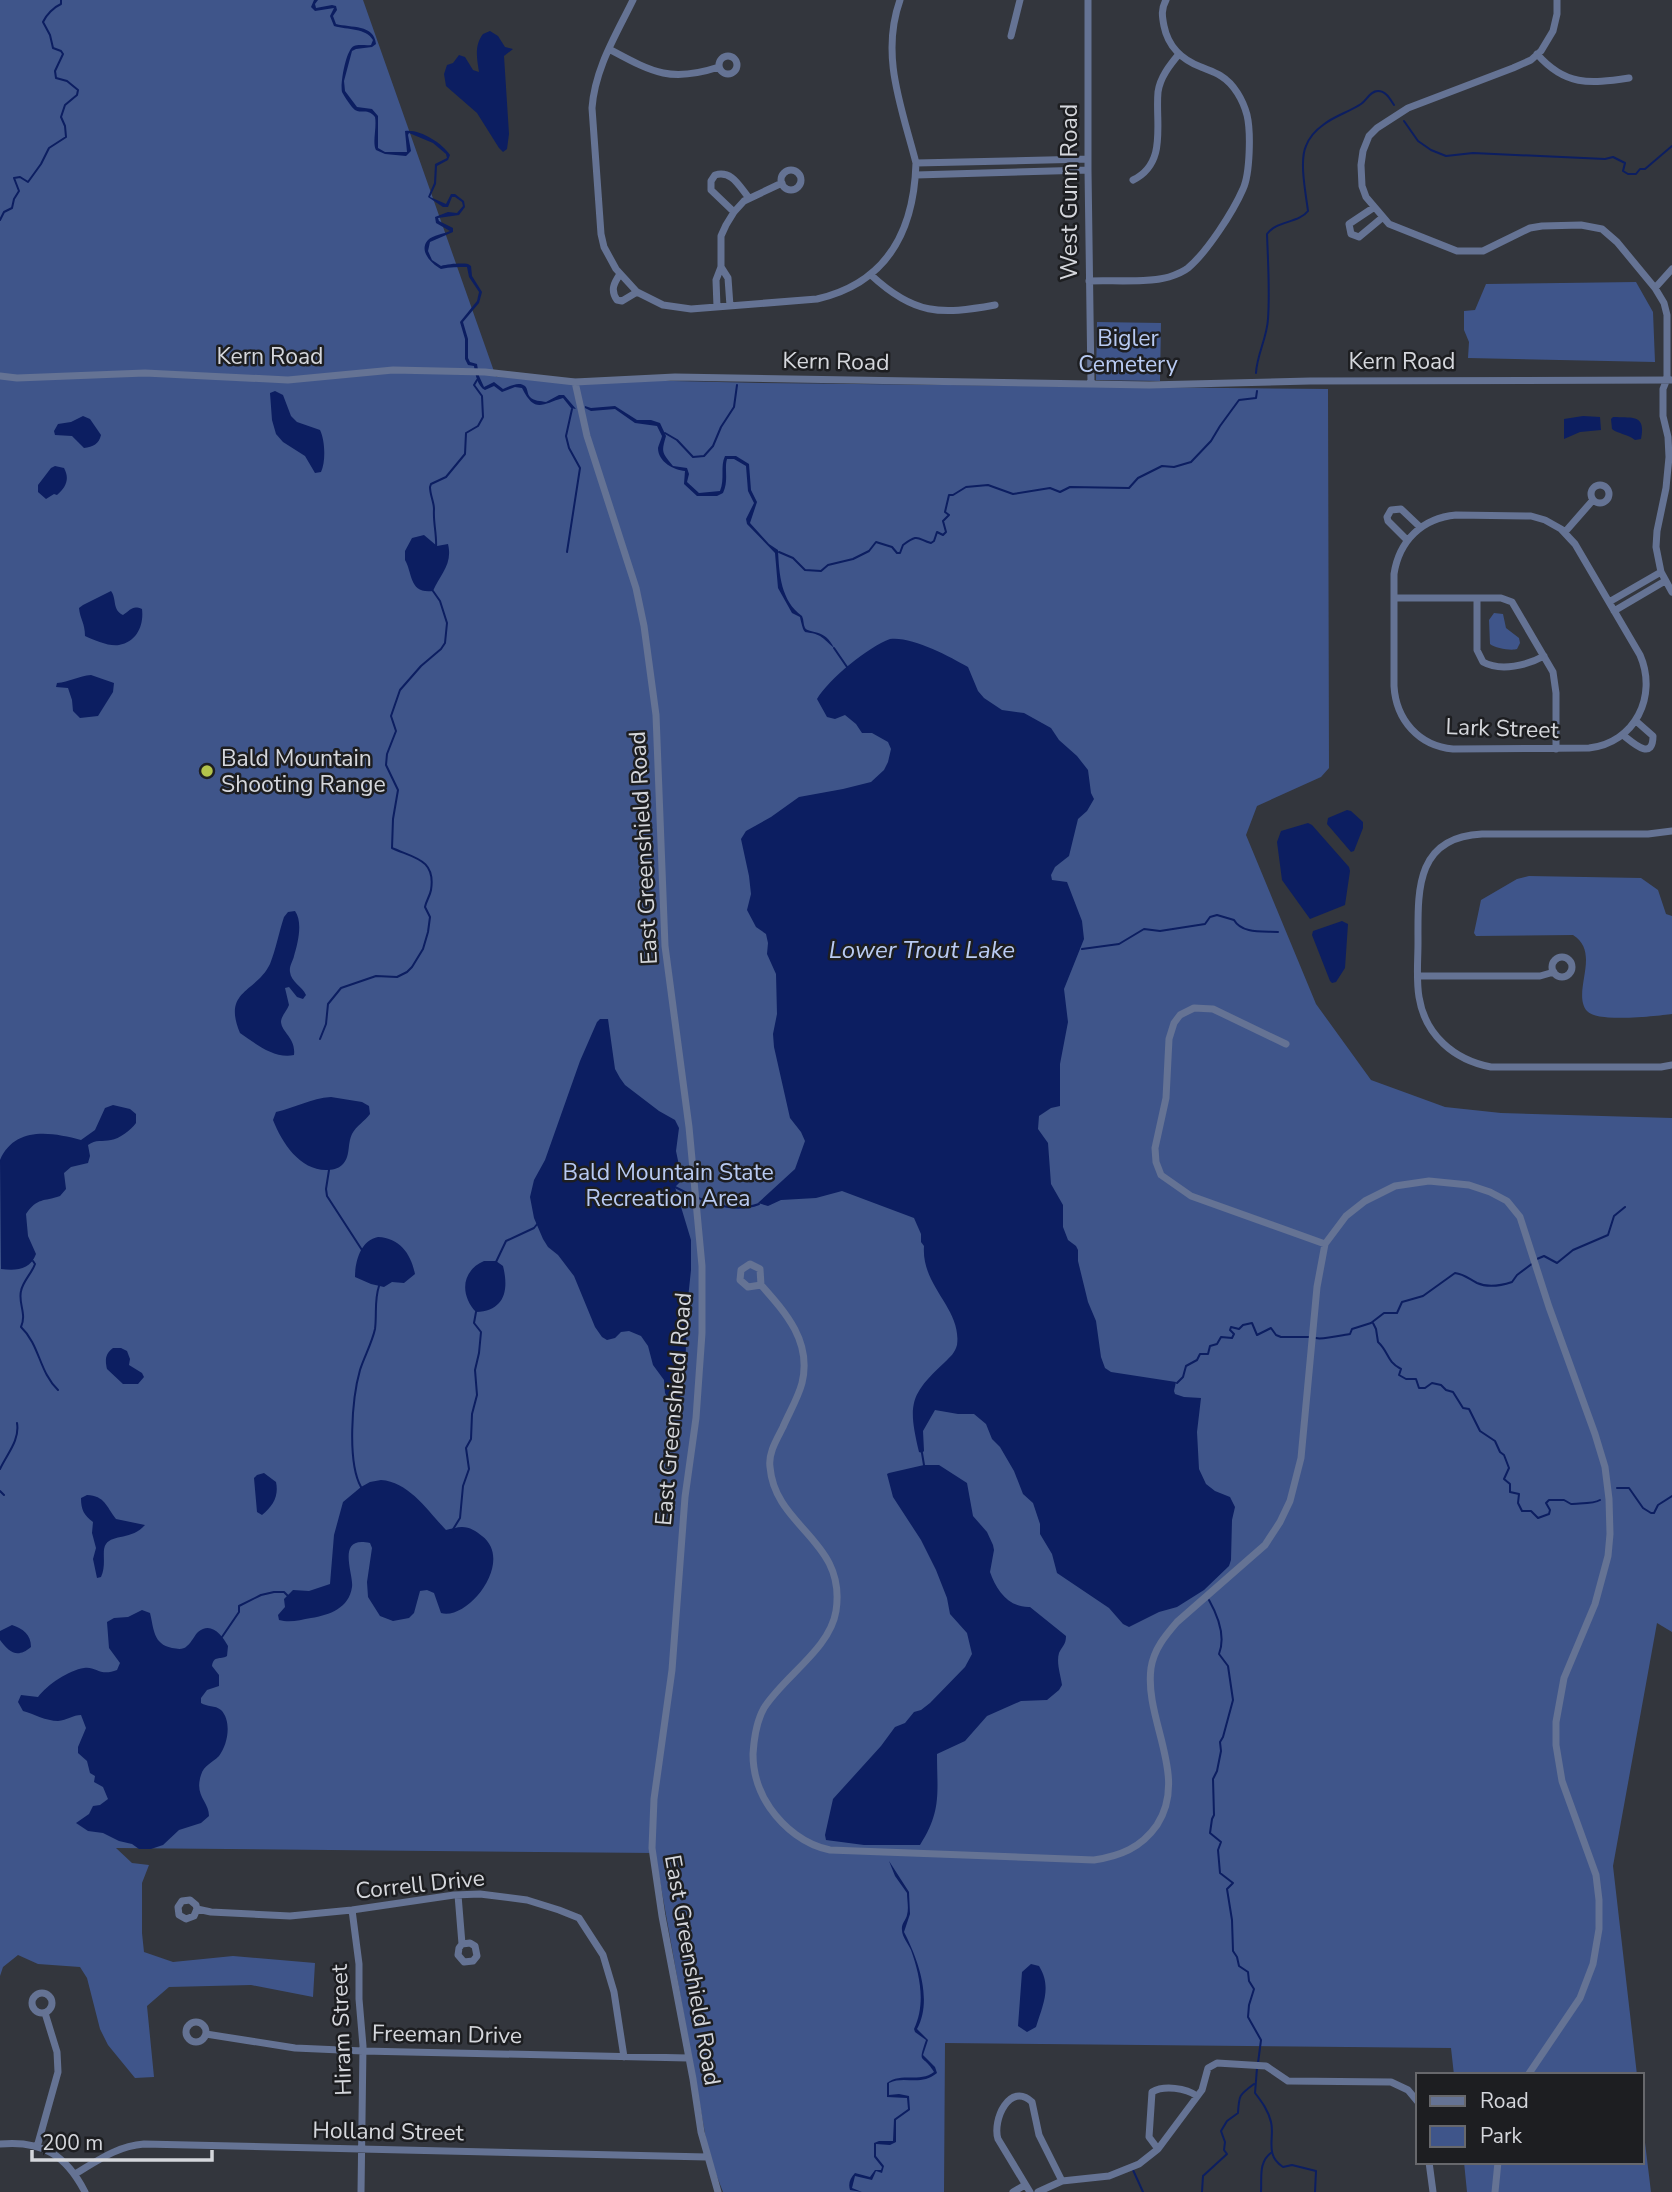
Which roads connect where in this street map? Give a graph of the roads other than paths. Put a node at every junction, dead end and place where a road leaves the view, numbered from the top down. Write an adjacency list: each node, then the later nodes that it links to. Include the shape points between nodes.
1 (633, 0): 8 (street)
2 (900, 0): 15 (street, via 892,30 893,74)
3 (1020, 0): 7 (street)
4 (1088, 0): 13 (street, West Gunn Road)
5 (1166, 0): 9 (street, via 1161,9 1163,24)
6 (1557, 0): 10 (street, via 1553,31)
7 (1010, 36)
8 (609, 50): 11 (street, via 654,72 678,75); 27 (street, via 593,88 592,108 601,234 609,259)
9 (1179, 54): 19 (street, via 1158,91 1155,158 1142,176); 29 (street, via 1221,76 1241,101 1248,120 1243,188 1209,245 1186,270 1155,280)
10 (1537, 54): 12 (street, via 1550,69 1568,78 1596,83); 22 (street, via 1513,68 1408,108 1377,128 1369,136 1361,165 1362,186)
11 (719, 67)
12 (1629, 78)
13 (1088, 159): 14 (street); 16 (street, West Gunn Road)
14 (996, 161): 15 (street); 17 (street)
15 (916, 163): 18 (street)
16 (1088, 170): 17 (street); 29 (street, West Gunn Road)
17 (997, 173): 18 (street)
18 (916, 175): 28 (street, via 902,233)
19 (1133, 180)
20 (782, 183): 21 (street)
21 (749, 198): 23 (street); 23 (street, via 731,175 715,174 711,190)
22 (1373, 208): 24 (street); 24 (street, via 1349,224 1350,234 1359,237)
23 (734, 212): 25 (street, via 721,236)
24 (1382, 217): 30 (street, via 1444,248 1474,252 1491,249 1530,228 1591,226 1617,242)
25 (721, 267): 33 (street, via 728,278); 34 (street, via 716,280)
26 (1672, 269): 30 (street)
27 (620, 274): 31 (street); 31 (street, via 612,294 617,300)
28 (872, 275): 32 (street, via 889,292 930,310); 33 (street, via 853,288 826,297)
29 (1088, 281): 38 (street, West Gunn Road)
30 (1655, 288): 36 (street, via 1667,315)
31 (637, 292): 34 (street, via 674,308)
32 (995, 304)
33 (730, 306): 34 (street)
34 (717, 307)
35 (0, 376): 37 (street, Kern Road, via 145,373 288,380 393,370 485,372)
36 (1670, 379): 38 (street, Kern Road); 39 (street); 40 (street, via 1663,389 1664,429)
37 (575, 382): 38 (street, Kern Road, via 675,377); 72 (street, East Greenshield Road, via 644,626 656,715 665,946 702,1266 696,1418 652,1821 654,1871)
38 (1091, 383)
39 (1672, 388)
40 (1670, 433): 41 (street)
41 (1670, 466): 46 (street, via 1656,539)
42 (1593, 500): 44 (street)
43 (1420, 527): 44 (street, Lark Street, via 1449,515 1523,515 1545,520); 45 (street, Lark Street); 45 (street, via 1401,509 1391,510 1388,521)
44 (1565, 532): 51 (street, Lark Street)
45 (1407, 540): 49 (street, Lark Street, via 1395,565)
46 (1661, 572): 47 (street); 51 (street)
47 (1665, 581): 48 (street); 52 (street)
48 (1672, 592)
49 (1394, 598): 50 (street); 56 (street, Lark Street, via 1394,694 1401,715 1415,733 1447,748)
50 (1477, 598): 53 (street, via 1501,597 1512,603); 53 (street, via 1477,650 1483,663 1518,666)
51 (1609, 602): 52 (street, Lark Street)
52 (1614, 611): 54 (street, Lark Street, via 1645,670 1645,699)
53 (1545, 656): 56 (street, via 1556,686)
54 (1636, 721): 55 (street, Lark Street); 55 (street, via 1651,733 1649,747 1637,747)
55 (1623, 735): 56 (street, Lark Street, via 1594,748)
56 (1556, 749)
57 (1672, 831): 59 (street, via 1475,834 1454,840 1434,855 1420,881)
58 (1554, 972): 59 (street, via 1540,976)
59 (1418, 976): 61 (street, via 1421,1007 1433,1033 1451,1051 1477,1064)
60 (1286, 1044): 62 (street, via 1213,1009 1194,1008 1180,1015 1169,1039 1167,1098 1156,1162 1161,1175 1191,1196)
61 (1672, 1065)
62 (1325, 1244): 63 (street, via 1301,1458 1290,1501 1265,1545 1177,1622 1155,1651 1151,1690 1169,1796 1156,1826 1135,1847 1117,1857 1094,1860 830,1850 804,1840 776,1817 765,1801 753,1760 757,1724 773,1696 828,1633 838,1597 830,1560 779,1498 770,1468 772,1451 802,1384 804,1357 787,1315); 73 (street, via 1364,1201 1395,1186 1429,1181 1469,1185 1507,1201 1520,1217 1605,1467 1608,1556 1595,1604 1564,1678 1556,1722 1562,1781 1596,1875 1599,1929 1593,1964 1580,1998)
63 (761, 1285)
64 (458, 1895): 66 (street, Correll Drive); 67 (street); 71 (street, Correll Drive, via 501,1895 579,1918 610,1972)
65 (197, 1909): 66 (street, Correll Drive, via 290,1916)
66 (352, 1910): 70 (street, Hiram Street)
67 (462, 1944)
68 (45, 2013): 77 (street, via 58,2072)
69 (206, 2034): 70 (street, Freeman Drive, via 295,2048)
70 (363, 2052): 71 (street, Freeman Drive); 79 (street, Hiram Street)
71 (624, 2057): 72 (street, Freeman Drive)
72 (688, 2058): 80 (street, East Greenshield Road)
73 (1529, 2073)
74 (1197, 2096): 75 (street, via 1208,2068 1217,2063 1266,2066 1288,2081 1391,2082); 78 (street); 78 (street, via 1186,2090 1152,2092 1149,2137)
75 (1416, 2100)
76 (0, 2144): 77 (street)
77 (37, 2147): 83 (street, via 60,2158)
78 (1158, 2149): 84 (street, via 1139,2164 1109,2176)
79 (362, 2150): 80 (street, Holland Street); 83 (street, Holland Street, via 144,2144 114,2151); 87 (street, Hiram Street)
80 (707, 2157): 88 (street, East Greenshield Road)
81 (1429, 2164): 92 (street)
82 (1498, 2164): 93 (street)
83 (75, 2174): 86 (street)
84 (1062, 2181): 85 (street, via 1039,2135 1032,2102 1018,2096 1005,2104 996,2133); 91 (street)
85 (1025, 2185): 89 (street); 90 (street)
86 (85, 2192)
87 (361, 2192)
88 (718, 2192)
89 (1013, 2192)
90 (1030, 2192)
91 (1038, 2192)
92 (1433, 2192)
93 (1495, 2192)

